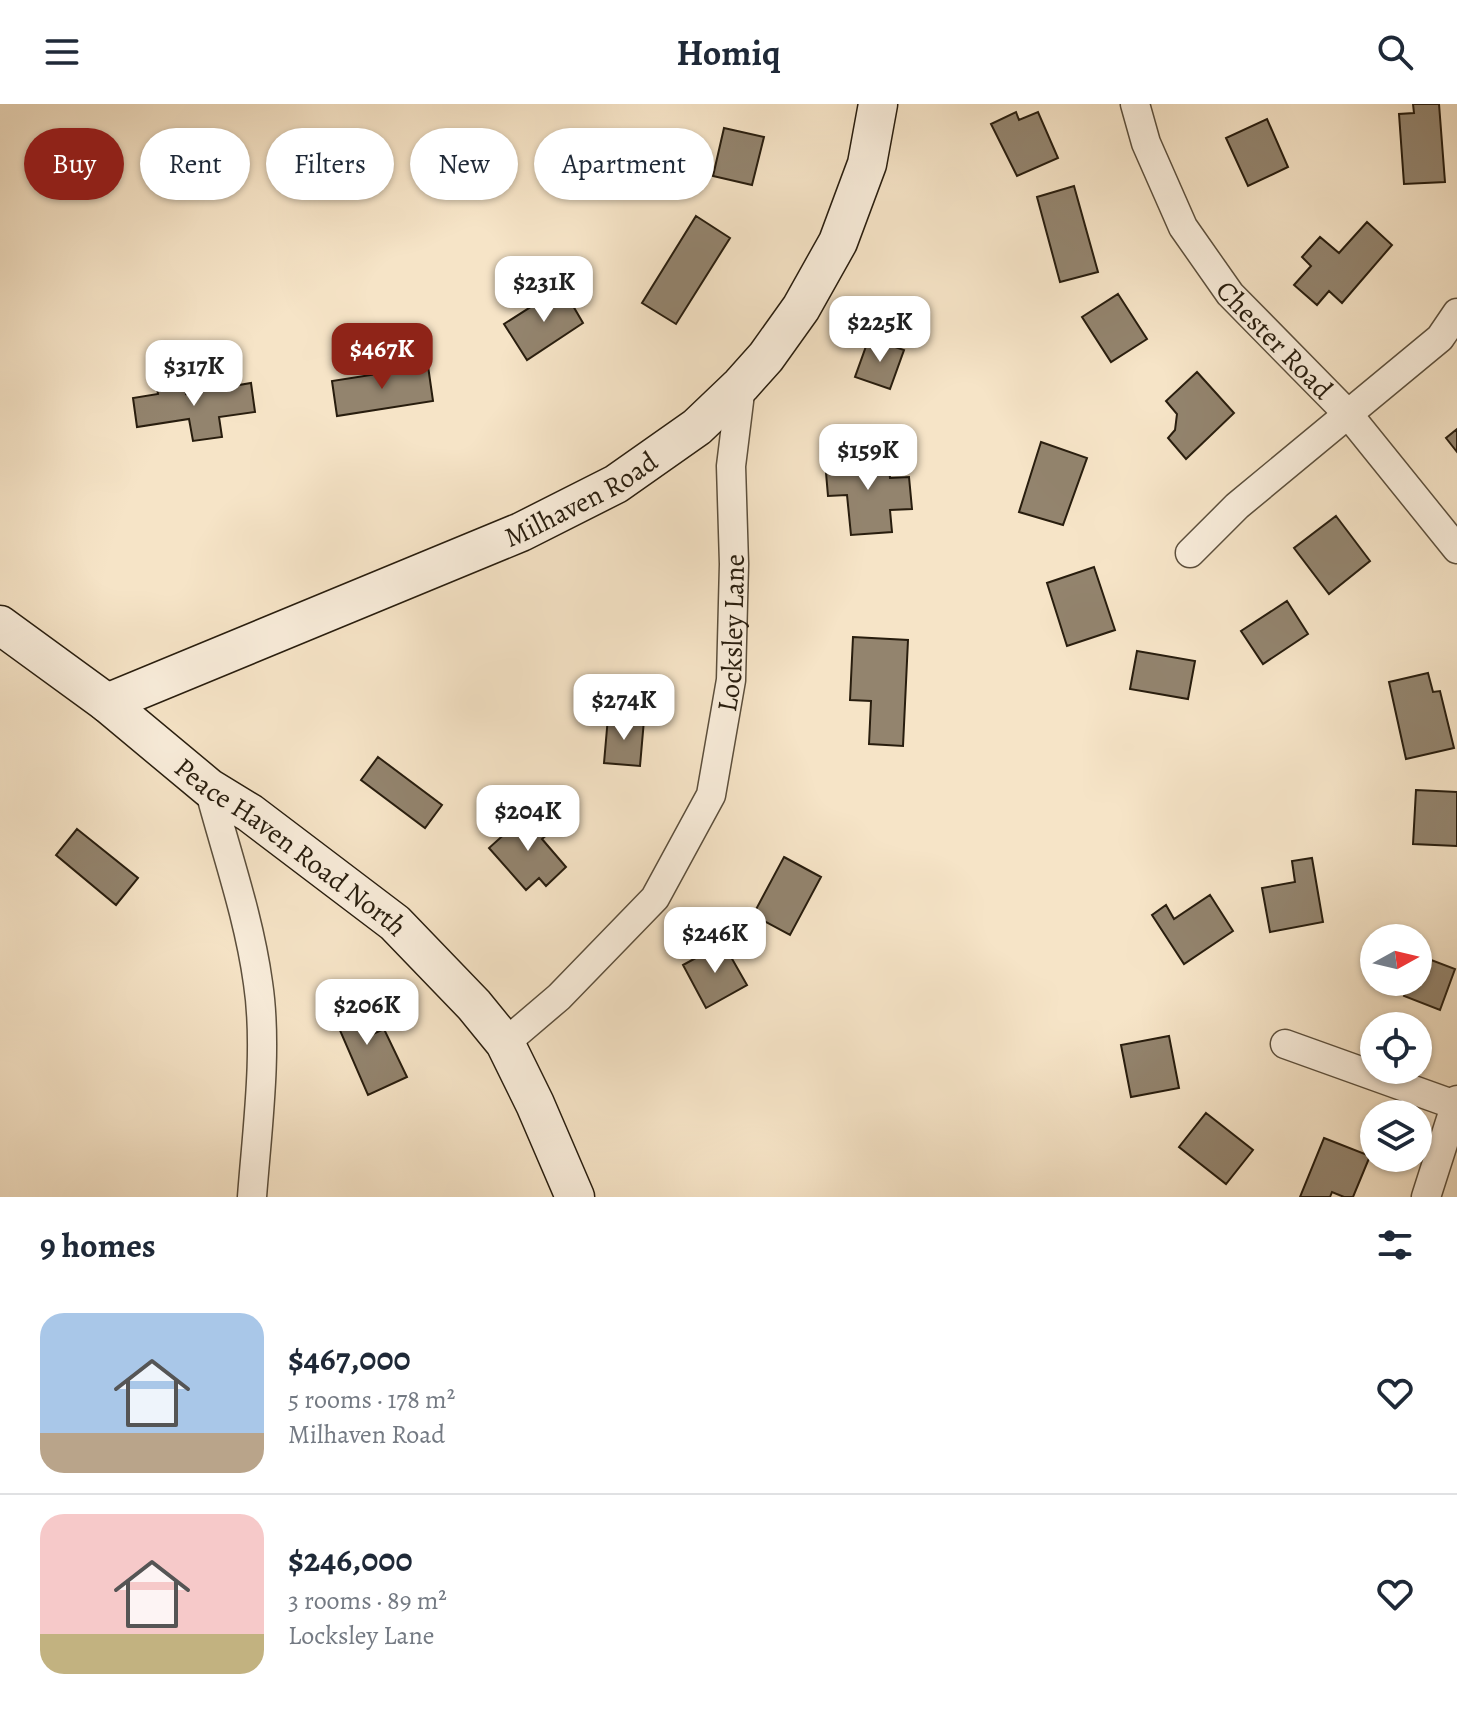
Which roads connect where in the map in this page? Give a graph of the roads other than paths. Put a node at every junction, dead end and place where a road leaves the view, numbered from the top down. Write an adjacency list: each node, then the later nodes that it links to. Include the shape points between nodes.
1 (878, 104): 4 (street, Milhaven Road, via 867,164 838,242 801,308)
2 (1135, 104): 5 (street, Chester Road, via 1183,227 1230,294)
3 (1457, 313): 5 (street, via 1440,338)
4 (741, 385): 9 (street, Milhaven Road, via 697,427 616,484 521,532); 11 (street, Locksley Lane, via 731,466 731,680 711,795 655,898 559,997)
5 (1348, 414): 6 (street, Chester Road); 7 (street, via 1237,506)
6 (1457, 549)
7 (1190, 553)
8 (0, 625): 9 (street, Peace Haven Road North)
9 (107, 703): 10 (street, Peace Haven Road North)
10 (209, 788): 11 (street, Peace Haven Road North, via 395,923); 14 (street, via 259,985 262,1030)
11 (505, 1043): 15 (street, Peace Haven Road North)
12 (1285, 1044): 13 (street)
13 (1456, 1102): 16 (street)
14 (252, 1197)
15 (575, 1197)
16 (1426, 1197)

